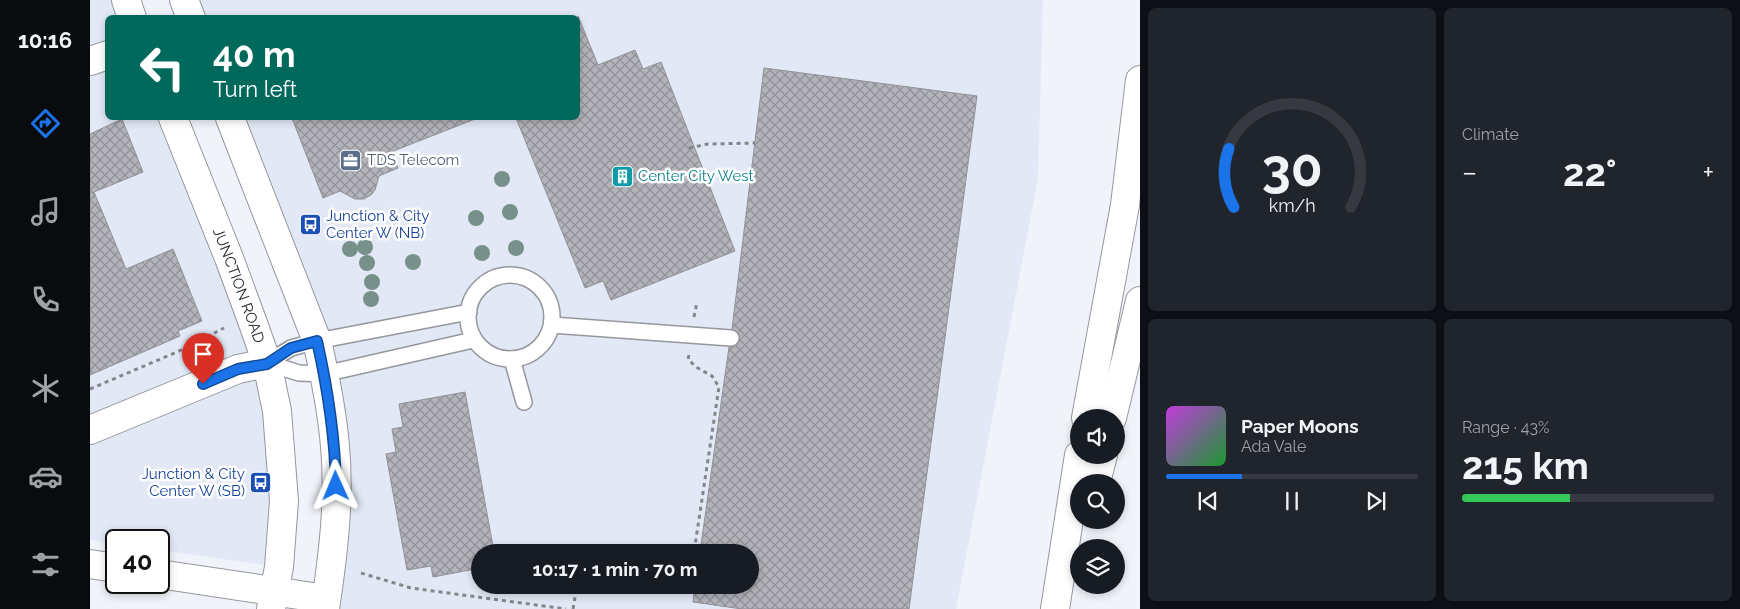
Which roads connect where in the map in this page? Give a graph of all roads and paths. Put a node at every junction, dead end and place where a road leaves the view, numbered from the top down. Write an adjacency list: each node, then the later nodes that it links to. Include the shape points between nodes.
1 (126, 0): 3 (main road)
2 (184, 0): 4 (main road)
3 (131, 15)
4 (190, 15)
5 (105, 55): 6 (main road)
6 (90, 61)
7 (1140, 80): 26 (main road, via 1125,205)
8 (174, 120): 22 (main road, JUNCTION ROAD)
9 (231, 120): 20 (main road)
10 (755, 144): 11 (path, via 708,144)
11 (688, 148)
12 (1140, 301): 27 (main road)
13 (697, 302): 17 (path)
14 (469, 312): 15 (lane, via 472,298 481,286 492,278 515,275 529,279 541,288 552,310); 19 (lane); 20 (lane)
15 (552, 325): 17 (lane); 21 (lane, via 538,350)
16 (224, 328): 24 (path)
17 (691, 335): 18 (lane); 30 (path, via 688,359 712,376 719,387)
18 (731, 338)
19 (473, 340): 21 (lane, via 489,354); 23 (lane)
20 (317, 341): 22 (lane, via 291,348); 23 (main road)
21 (512, 359): 25 (lane)
22 (267, 364): 23 (lane, via 299,373); 28 (main road, via 238,369); 37 (main road, JUNCTION ROAD, via 277,411 284,501)
23 (324, 374): 38 (main road, via 335,446 337,505)
24 (90, 389)
25 (524, 402)
26 (1088, 409)
27 (1114, 409)
28 (90, 430)
29 (1078, 464): 41 (main road)
30 (695, 544)
31 (90, 564): 32 (main road)
32 (105, 566)
33 (361, 573): 39 (path, via 411,588)
34 (170, 577): 37 (main road)
35 (1070, 585): 42 (main road)
36 (576, 594): 40 (path)
37 (273, 600): 38 (main road)
38 (325, 604)
39 (566, 609)
40 (573, 609)
41 (1055, 609)
42 (1064, 609)

